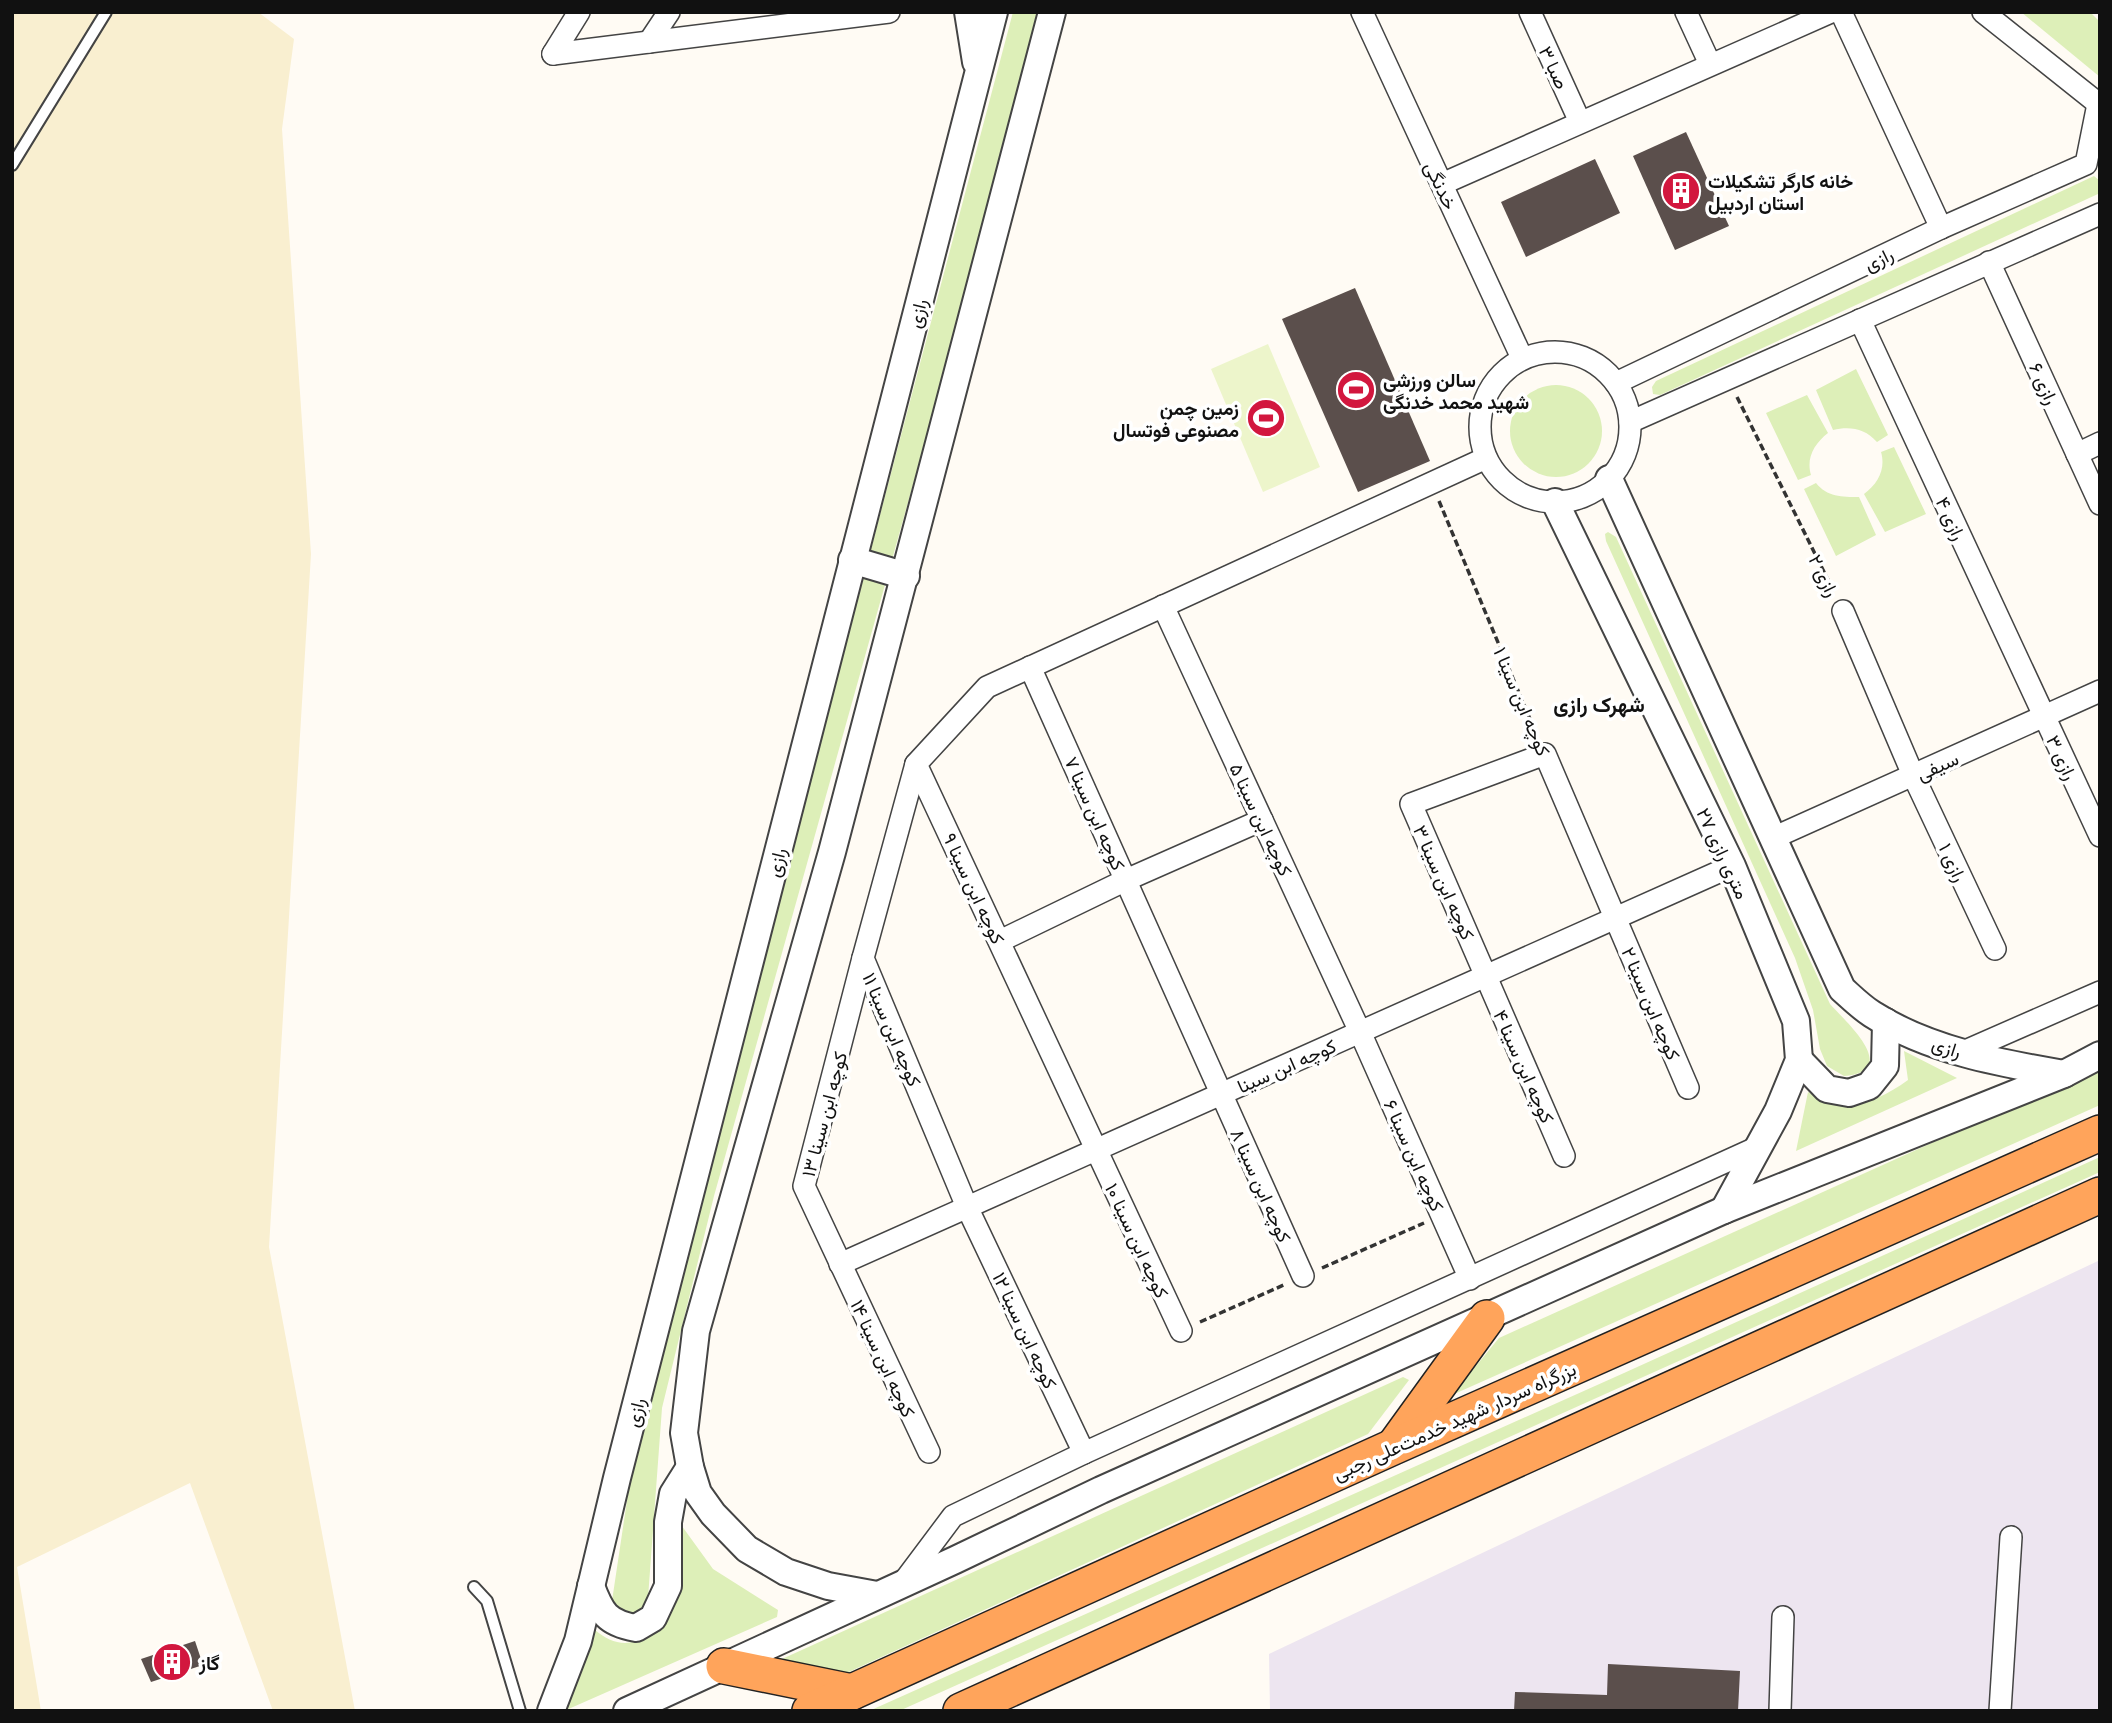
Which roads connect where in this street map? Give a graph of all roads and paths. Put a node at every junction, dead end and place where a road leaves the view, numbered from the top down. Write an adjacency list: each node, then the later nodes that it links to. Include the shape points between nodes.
1 (107, 12): 21 (lane)
2 (579, 12): 15 (street, via 553,54)
3 (669, 12): 15 (street)
4 (889, 12): 14 (street)
5 (968, 12): 17 (street)
6 (994, 12): 17 (street, رازی)
7 (1052, 12): 39 (street)
8 (1362, 12): 22 (street, خدنگی)
9 (1530, 12): 19 (street, صبا ۳)
10 (1686, 12): 16 (street)
11 (1831, 12): 16 (street)
12 (1840, 12): 24 (street)
13 (1983, 12): 18 (street)
14 (826, 16): 15 (street)
15 (649, 42)
16 (1710, 64): 19 (street)
17 (977, 74): 38 (street, رازی)
18 (2099, 104): 20 (street, رازی)
19 (1580, 122): 22 (street)
20 (2093, 164): 24 (street, رازی)
21 (12, 165)
22 (1442, 184): 27 (street, خدنگی)
23 (2100, 214): 25 (street)
24 (1941, 228): 29 (street, رازی)
25 (1989, 262): 26 (street); 32 (street, رازی ۶)
26 (1860, 320): 28 (street); 44 (street, رازی ۴)
27 (1522, 358): 29 (street, via 1548,351 1574,353 1598,364); 33 (street, via 1503,371 1481,412 1479,435)
28 (1728, 380): 30 (street); 41 (path, رازی ۲)
29 (1616, 383): 30 (street)
30 (1630, 422): 34 (street, via 1622,462)
31 (2100, 443): 32 (street)
32 (2077, 454): 37 (street, رازی ۶)
33 (1486, 458): 35 (street); 36 (street, via 1514,491 1534,500)
34 (1609, 479): 36 (street, via 1584,496); 50 (street)
35 (1432, 483): 40 (street); 45 (path, کوچه ابن سینا ۱)
36 (1555, 502): 51 (street, ۲۷ متری رازی)
37 (2100, 504)
38 (852, 560): 39 (street); 85 (street, رازی)
39 (906, 576): 82 (street, via 696,1331 684,1433)
40 (1163, 606): 42 (street); 48 (street, کوچه ابن سینا ۵)
41 (1843, 611): 47 (street, رازی ۲)
42 (1030, 667): 46 (street, via 987,687); 52 (street, کوچه ابن سینا ۷)
43 (2100, 691): 44 (street, سیفی)
44 (2044, 716): 47 (street, سیفی); 49 (street, رازی ۳)
45 (1545, 754): 53 (street, کوچه ابن سینا ۱); 57 (street, کوچه ابن سینا ۳, via 1411,804)
46 (916, 764): 54 (street, کوچه ابن سینا ۹); 56 (street, کوچه ابن سینا ۱۱)
47 (1913, 775): 50 (street, سیفی); 55 (street, رازی ۱)
48 (1262, 820): 52 (street); 60 (street, کوچه ابن سینا ۵)
49 (2100, 836)
50 (1773, 838): 59 (street, رازی, via 1842,989)
51 (1732, 866): 53 (street, کوچه ابن سینا); 63 (street, ۲۷ متری رازی, via 1796,1021)
52 (1126, 880): 54 (street); 66 (street, کوچه ابن سینا ۷)
53 (1616, 917): 57 (street, کوچه ابن سینا); 65 (street, کوچه ابن سینا ۲)
54 (1000, 941): 69 (street, کوچه ابن سینا ۹)
55 (1995, 949)
56 (863, 958): 72 (street, کوچه ابن سینا ۱۱); 74 (street, کوچه ابن سینا ۱۳, via 804,1186)
57 (1486, 975): 60 (street, کوچه ابن سینا); 70 (street, کوچه ابن سینا ۴)
58 (2100, 992): 61 (street)
59 (1886, 1022): 61 (street, رازی); 63 (street, via 1885,1066 1869,1086 1849,1093 1827,1090)
60 (1360, 1032): 66 (street, کوچه ابن سینا); 76 (street, کوچه ابن سینا ۶)
61 (1964, 1052): 64 (street, رازی)
62 (2100, 1055): 64 (street)
63 (1799, 1060): 68 (street, ۲۷ متری رازی)
64 (2064, 1074): 73 (street)
65 (1688, 1088)
66 (1221, 1094): 69 (street, کوچه ابن سینا); 75 (street, کوچه ابن سینا ۸)
67 (2100, 1133): 79 (highway, بزرگراه سردار شهید خدمت‌علی رجبی)
68 (1758, 1147): 73 (street, ۲۷ متری رازی); 76 (street)
69 (1096, 1150): 72 (street, کوچه ابن سینا); 78 (street, کوچه ابن سینا ۱۰)
70 (1564, 1156)
71 (2100, 1195): 95 (highway)
72 (967, 1207): 74 (street, کوچه ابن سینا); 81 (street, کوچه ابن سینا ۱۲)
73 (1724, 1210): 77 (street)
74 (840, 1264): 80 (street, کوچه ابن سینا ۱۴)
75 (1303, 1276)
76 (1470, 1279): 81 (street)
77 (1488, 1318): 79 (highway); 84 (street)
78 (1181, 1331)
79 (1393, 1447): 90 (highway, بزرگراه سردار شهید خدمت‌علی رجبی)
80 (929, 1452)
81 (1084, 1453): 84 (street, via 953,1516)
82 (690, 1467): 85 (street, via 673,1494 668,1586 653,1618 636,1628 616,1624 598,1606); 87 (street, via 698,1493 747,1549 786,1572)
83 (2011, 1537): 97 (street)
84 (901, 1584): 87 (street)
85 (591, 1586): 92 (street, رازی, via 578,1641)
86 (474, 1587): 91 (lane, via 487,1601)
87 (877, 1595): 89 (street)
88 (1783, 1617): 96 (street)
89 (724, 1666): 90 (highway); 93 (street)
90 (852, 1692): 94 (highway, بزرگراه سردار شهید خدمت‌علی رجبی)
91 (520, 1711)
92 (551, 1711)
93 (627, 1711)
94 (810, 1711)
95 (961, 1711)
96 (1780, 1711)
97 (2000, 1711)

